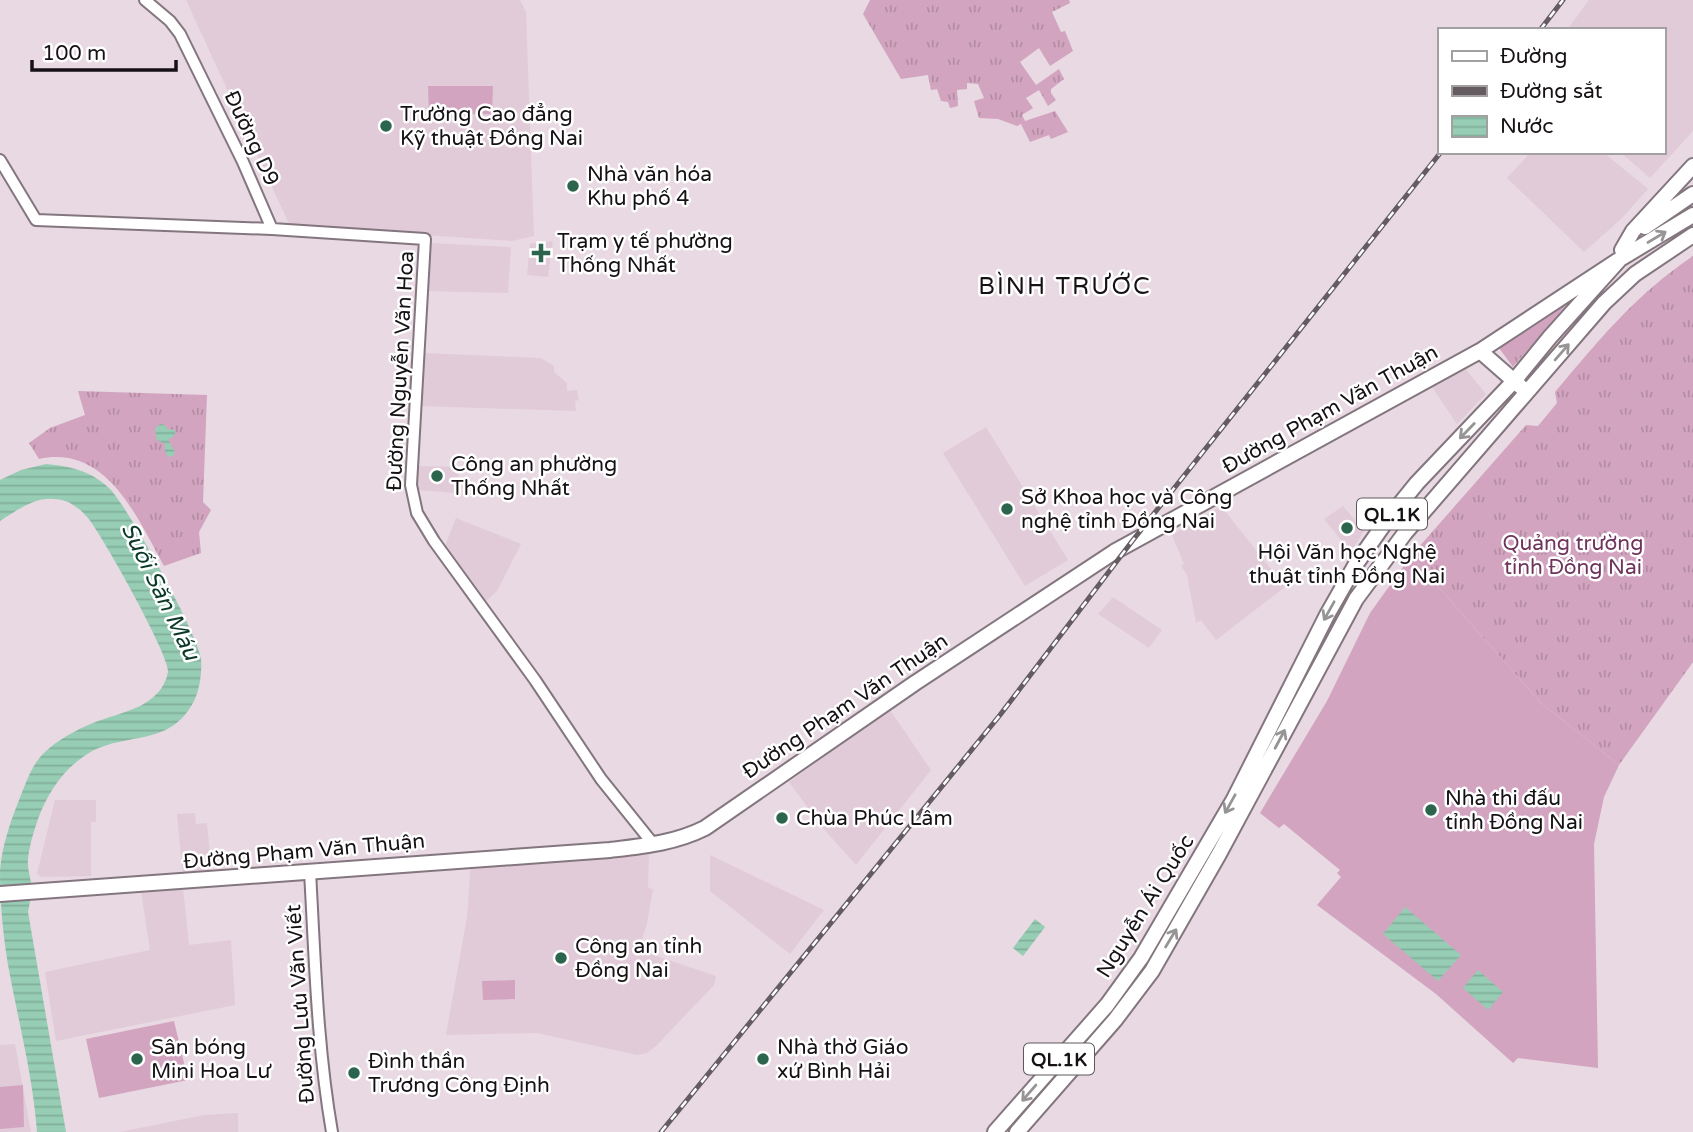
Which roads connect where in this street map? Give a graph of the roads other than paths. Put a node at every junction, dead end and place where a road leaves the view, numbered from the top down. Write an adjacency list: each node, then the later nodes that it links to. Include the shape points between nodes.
1 (145, 0): 7 (street, Đường D9, via 183,39)
2 (0, 160): 7 (street, Đường Nguyễn Văn Hoa, via 36,220)
3 (1693, 166): 5 (main road)
4 (1693, 194): 5 (main road, QL.1K)
5 (1670, 202): 9 (main road, QL.1K)
6 (1693, 215): 9 (main road, QL.1K, one-way to 6)
7 (272, 229): 14 (street, Đường Nguyễn Văn Hoa, via 425,240 411,485 417,513 601,779)
8 (1693, 235): 11 (main road, QL.1K, one-way to 8, via 1621,286)
9 (1621, 255): 10 (main road, Đường Phạm Văn Thuận); 11 (main road, QL.1K, via 1524,369)
10 (1480, 351): 11 (main road); 14 (main road, Đường Phạm Văn Thuận, via 1123,547 705,828)
11 (1519, 391): 12 (main road, QL.1K, one-way to 12, via 1417,483 1372,540); 13 (main road, QL.1K, via 1356,599)
12 (1295, 678): 13 (main road); 17 (main road, Nguyễn Ái Quốc / QL.1K, one-way to 17, via 1234,799)
13 (1305, 692): 18 (main road, Nguyễn Ái Quốc / QL.1K, one-way to 13, via 1185,915)
14 (654, 845): 15 (main road, Đường Phạm Văn Thuận)
15 (310, 872): 16 (main road, Đường Phạm Văn Thuận); 19 (street, Đường Lưu Văn Viết)
16 (0, 894)
17 (1122, 986): 18 (main road); 20 (main road, Nguyễn Ái Quốc / QL.1K, one-way to 20)
18 (1134, 995): 21 (main road, Nguyễn Ái Quốc / QL.1K)
19 (331, 1132)
20 (995, 1132)
21 (1017, 1132)

